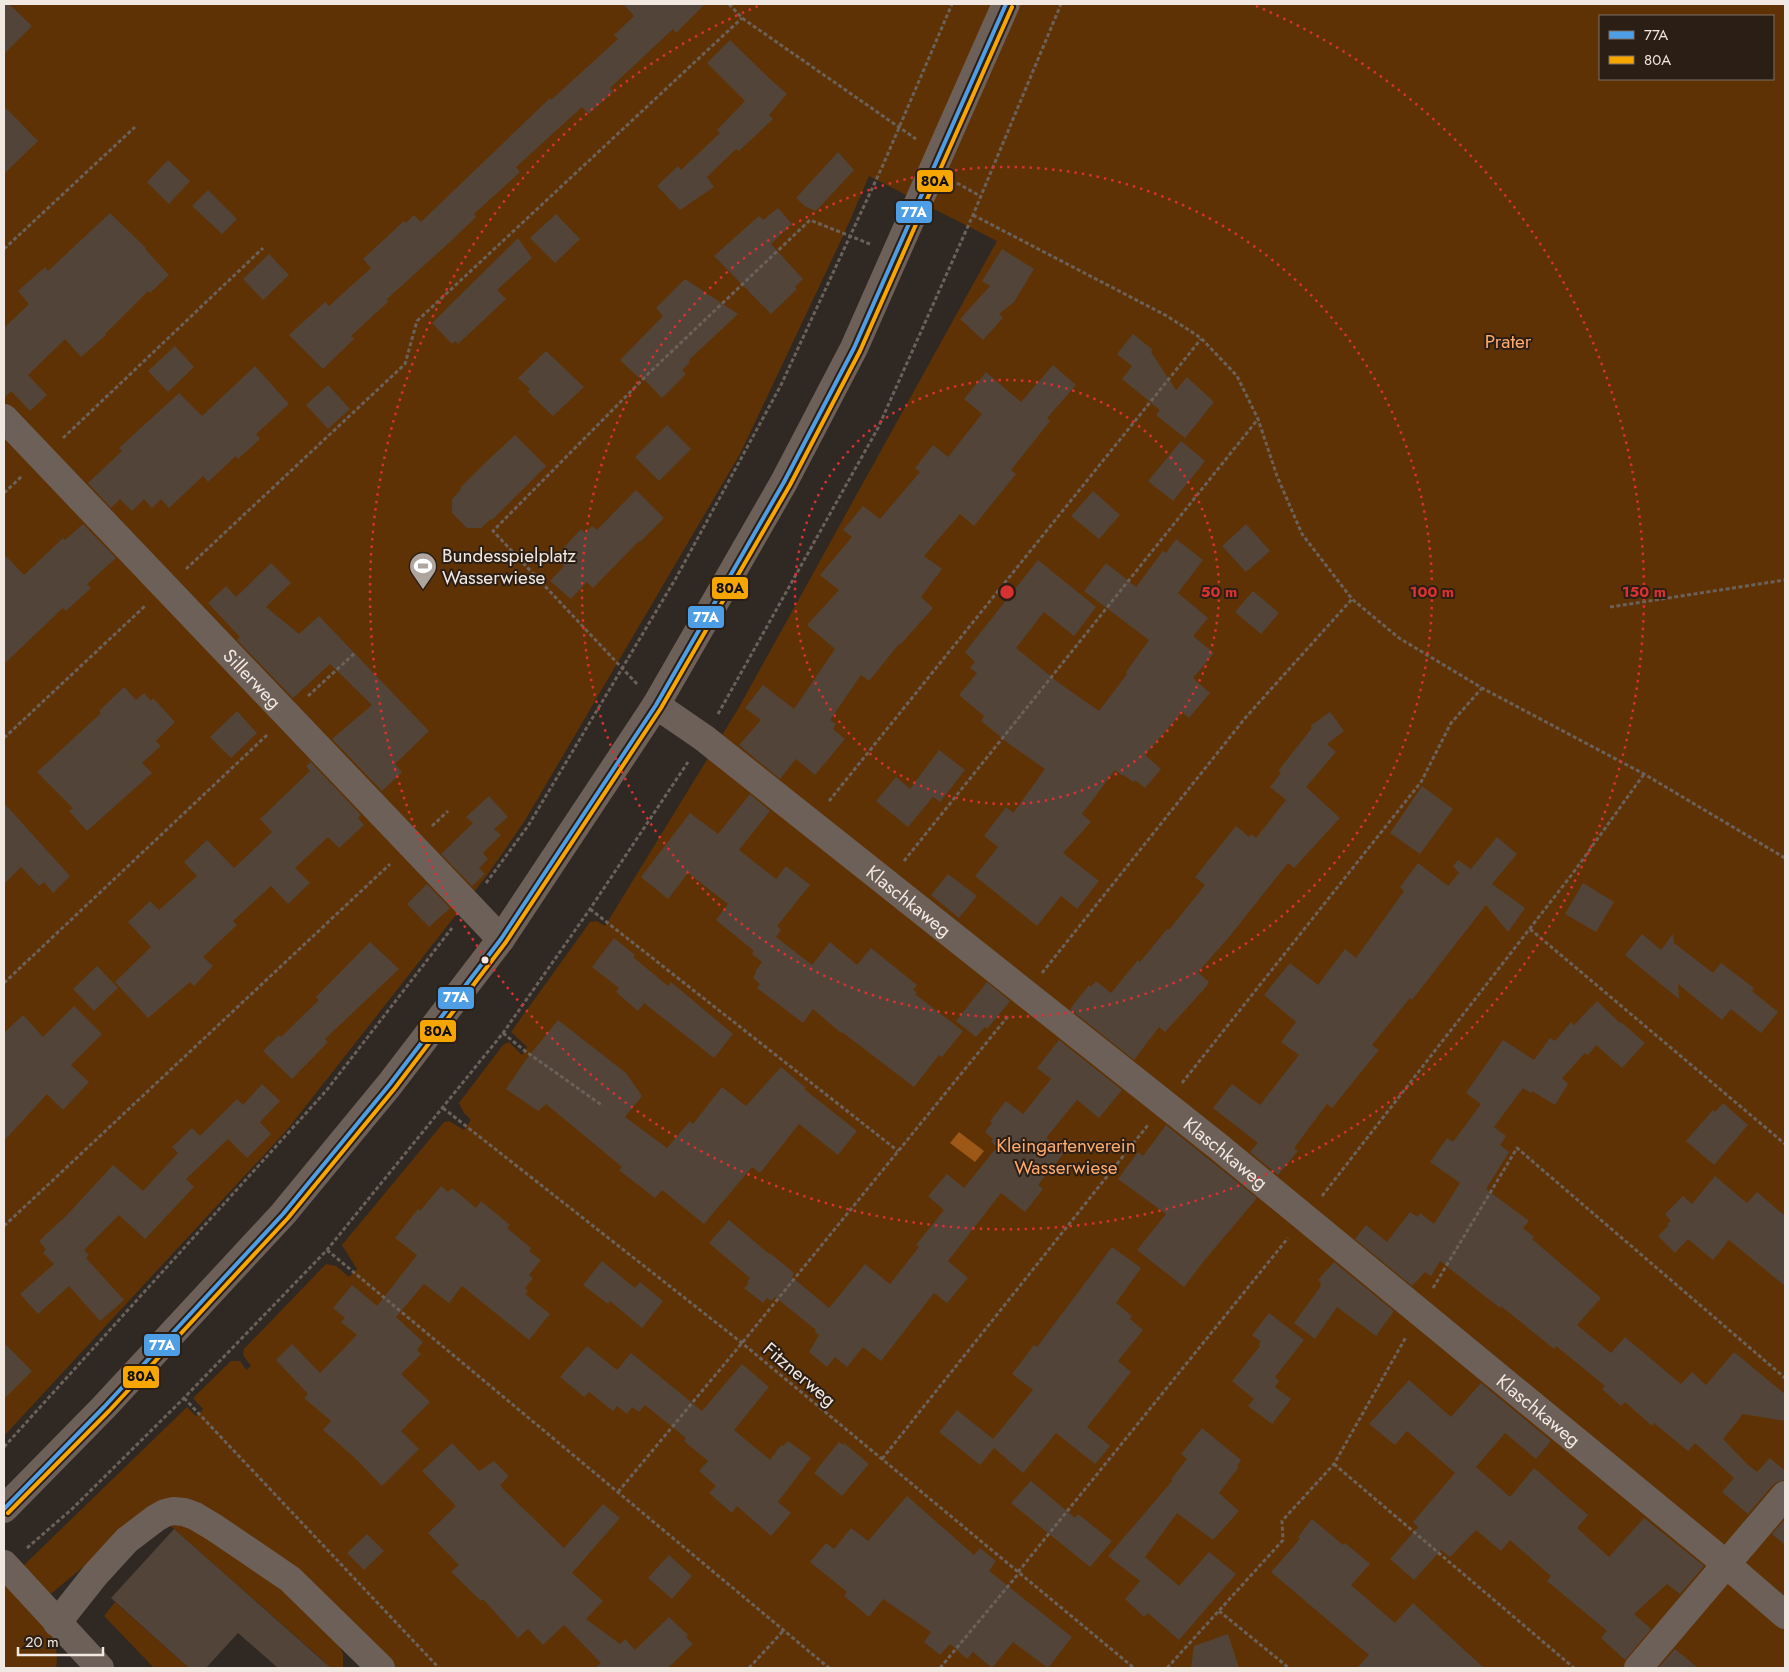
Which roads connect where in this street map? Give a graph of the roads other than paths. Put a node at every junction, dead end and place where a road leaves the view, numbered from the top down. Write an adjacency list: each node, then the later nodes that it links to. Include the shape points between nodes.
1 (1006, 4): 3 (street, via 854,348 784,482)
2 (4, 418): 4 (street, Sillerweg)
3 (656, 705): 4 (street); 8 (street, Klaschkaweg, via 704,738 1219,1147)
4 (501, 939): 6 (street, via 390,1084 283,1214 104,1407)
5 (1785, 1495): 8 (street)
6 (4, 1509)
7 (4, 1564): 10 (street)
8 (1726, 1564): 9 (street, Klaschkaweg); 13 (street)
9 (1785, 1615)
10 (58, 1623): 11 (street); 12 (street, via 127,1540 166,1513 184,1512 215,1528 290,1579)
11 (88, 1664)
12 (372, 1665)
13 (1638, 1668)

